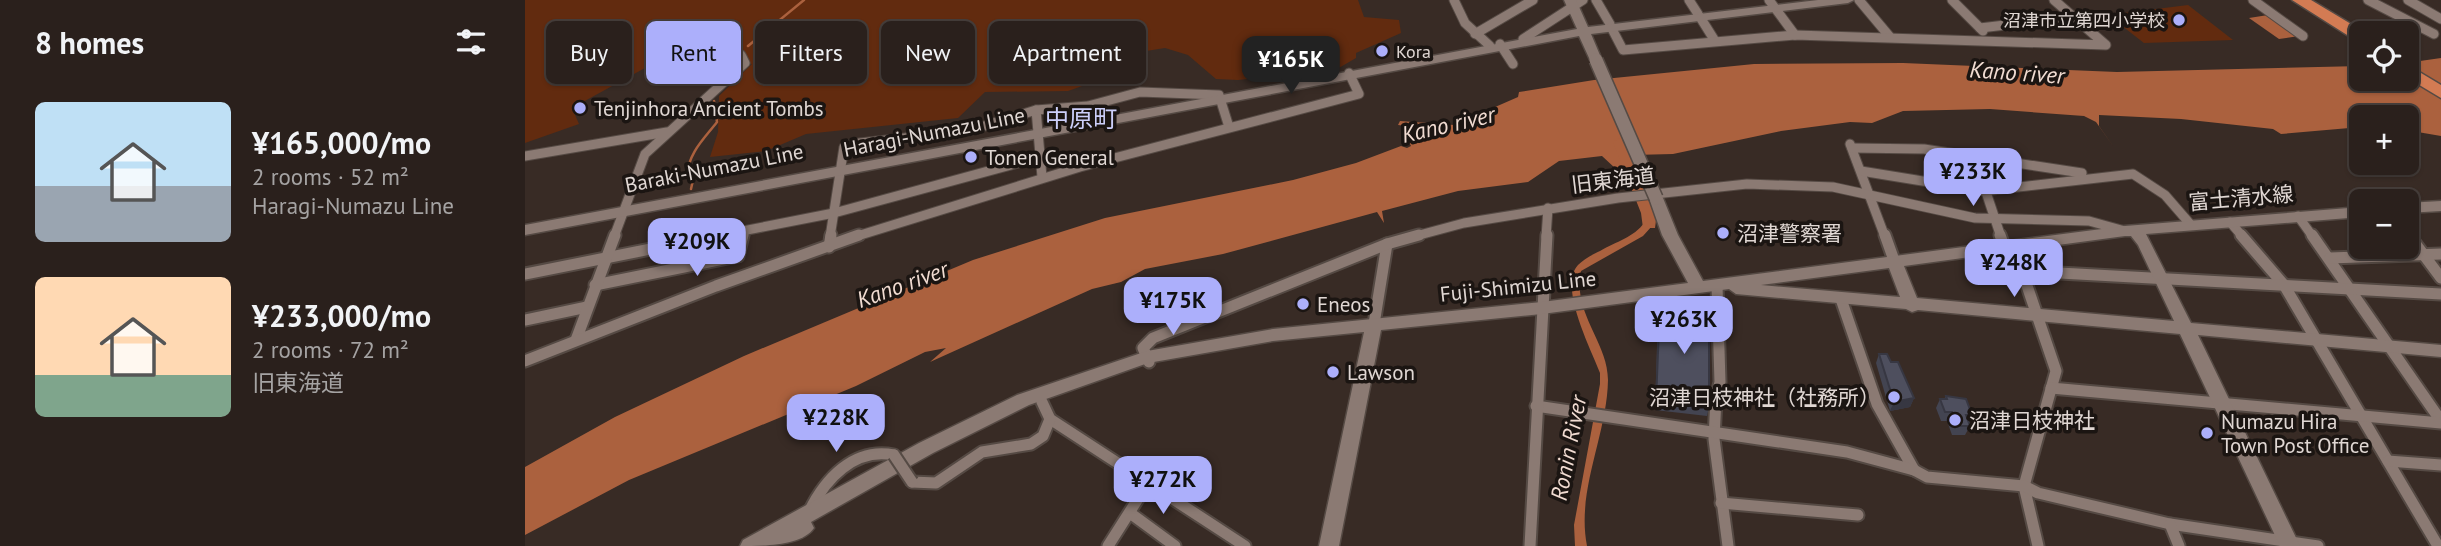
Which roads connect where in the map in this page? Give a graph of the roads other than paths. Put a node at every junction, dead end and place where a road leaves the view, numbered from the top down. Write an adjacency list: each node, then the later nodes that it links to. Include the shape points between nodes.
1 (1454, 0): 23 (street)
2 (1533, 0): 23 (street)
3 (1597, 0): 19 (street)
4 (1689, 0): 16 (street)
5 (1823, 0): 15 (main road)
6 (1848, 0): 15 (main road, Haragi-Numazu Line)
7 (1859, 0): 27 (street)
8 (1952, 0): 20 (street)
9 (2054, 0): 17 (street)
10 (2253, 0): 26 (street)
11 (2299, 0): 22 (highway)
12 (2368, 0): 24 (street)
13 (2407, 0): 18 (street)
14 (1575, 2): 21 (main road); 28 (street)
15 (1772, 5): 16 (main road, Haragi-Numazu Line); 25 (street)
16 (1699, 15): 19 (main road, Haragi-Numazu Line); 29 (street)
17 (2073, 17): 20 (street); 30 (street, via 2106,45)
18 (2441, 19)
19 (1611, 26): 21 (main road, Haragi-Numazu Line); 29 (street, via 1623,50)
20 (1980, 28): 30 (street)
21 (1585, 30): 28 (main road); 31 (main road, Haragi-Numazu Line); 80 (main road, bridge, via 1670,234)
22 (2349, 30)
23 (1475, 34): 31 (street)
24 (2434, 34)
25 (1795, 35): 27 (street); 29 (street)
26 (2303, 36)
27 (1890, 37): 30 (street)
28 (1523, 39): 31 (main road)
29 (1715, 41)
30 (1995, 43)
31 (1497, 46): 32 (street); 33 (main road, Haragi-Numazu Line)
32 (1513, 64)
33 (1350, 74): 37 (main road, Haragi-Numazu Line); 39 (street, via 1359,94)
34 (2419, 78): 36 (highway)
35 (722, 84): 40 (street)
36 (2441, 93)
37 (1220, 98): 38 (street, via 1140,92 1088,106); 39 (street); 41 (main road, Haragi-Numazu Line)
38 (1036, 110): 41 (street); 45 (street, via 968,131 851,144 844,147)
39 (1229, 127): 48 (street)
40 (669, 131): 42 (street); 54 (street, via 645,154)
41 (1037, 132): 44 (street); 45 (main road, Haragi-Numazu Line)
42 (525, 156)
43 (1974, 156): 46 (street, via 1851,146); 47 (street, via 2060,172); 49 (street)
44 (1040, 157): 48 (street); 55 (street)
45 (840, 168): 54 (main road, Haragi-Numazu Line); 55 (street)
46 (1861, 171): 49 (street); 50 (street)
47 (2113, 175): 49 (street); 60 (street, via 2133,174 2147,182)
48 (1042, 177): 65 (street)
49 (1984, 191): 58 (street)
50 (1871, 196): 53 (street, 旧東海道, via 1833,187 1747,184); 58 (street, 旧東海道, via 1937,212); 72 (street)
51 (2441, 206): 52 (main road)
52 (2419, 207)
53 (1548, 208): 64 (street, 旧東海道, via 1464,223); 86 (street)
54 (624, 209): 61 (main road, Haragi-Numazu Line); 70 (street)
55 (834, 213): 62 (street); 65 (street)
56 (2349, 213): 57 (main road, 富士清水線)
57 (2298, 216): 59 (main road, 富士清水線); 71 (street)
58 (1994, 219): 63 (street, 旧東海道, via 2089,221); 66 (street)
59 (2230, 222): 60 (main road, 富士清水線); 78 (street)
60 (2191, 225): 63 (main road, 富士清水線)
61 (525, 228)
62 (744, 231): 70 (street); 77 (street, via 738,256)
63 (2130, 231): 66 (main road, Fuji-Shimizu Line); 76 (main road, via 2145,243)
64 (1387, 244): 89 (street); 95 (street, 旧東海道, via 1153,338 1143,348)
65 (829, 247): 91 (street)
66 (2005, 249): 72 (main road, Fuji-Shimizu Line); 73 (street)
67 (2419, 249): 69 (street)
68 (2441, 254): 69 (street)
69 (2423, 255): 71 (street); 75 (street)
70 (605, 258): 74 (street); 77 (street)
71 (2330, 258): 81 (street)
72 (1895, 263): 79 (main road, Fuji-Shimizu Line); 84 (main road)
73 (2022, 271): 76 (street); 87 (street)
74 (525, 274)
75 (2441, 278)
76 (2162, 279): 78 (street); 90 (main road)
77 (595, 285): 85 (street)
78 (2284, 285): 81 (street); 92 (street)
79 (1717, 286): 80 (main road, Fuji-Shimizu Line); 83 (main road); 103 (street, via 1720,382)
80 (1699, 288): 86 (main road, Fuji-Shimizu Line)
81 (2351, 288): 82 (street); 93 (street)
82 (2441, 294)
83 (1841, 299): 84 (main road); 106 (street, via 1877,404)
84 (1912, 306): 87 (main road)
85 (587, 307): 88 (street); 91 (street)
86 (1542, 308): 89 (main road, Fuji-Shimizu Line); 98 (street)
87 (2037, 317): 90 (main road); 97 (street, via 2056,371)
88 (525, 320)
89 (1374, 324): 95 (main road, Fuji-Shimizu Line, via 1273,335); 120 (main road)
90 (2186, 329): 92 (main road); 99 (main road)
91 (576, 340): 96 (street)
92 (2317, 341): 93 (main road); 101 (street)
93 (2391, 347): 94 (main road); 102 (street)
94 (2441, 351)
95 (1148, 360): 100 (main road); 110 (main road, via 1023,400)
96 (525, 361)
97 (2051, 388): 99 (street); 108 (street)
98 (1537, 405): 103 (street); 121 (street)
99 (2221, 405): 101 (street); 114 (main road)
100 (1046, 410): 107 (street); 110 (street, bridge, via 1043,436 1031,444 982,452 936,483 912,482 894,455 877,451 857,459 814,498); 116 (main road, via 930,456)
101 (2363, 416): 102 (street); 104 (street)
102 (2441, 422)
103 (1715, 431): 106 (street, via 1847,452); 109 (street)
104 (2388, 461): 105 (street); 126 (street)
105 (2441, 465)
106 (1914, 470): 108 (street, via 1927,477)
107 (1148, 483): 111 (street); 119 (street)
108 (2024, 486): 113 (street); 123 (street)
109 (1721, 503): 112 (street); 122 (street)
110 (809, 513): 115 (main road)
111 (1131, 513): 117 (street); 118 (street)
112 (1858, 515)
113 (2170, 524): 114 (street); 124 (street)
114 (2288, 544): 125 (street)
115 (750, 546)
116 (772, 546)
117 (1108, 546)
118 (1175, 546)
119 (1245, 546)
120 (1329, 546)
121 (1530, 546)
122 (1728, 546)
123 (2038, 546)
124 (2179, 546)
125 (2318, 546)
126 (2438, 546)

